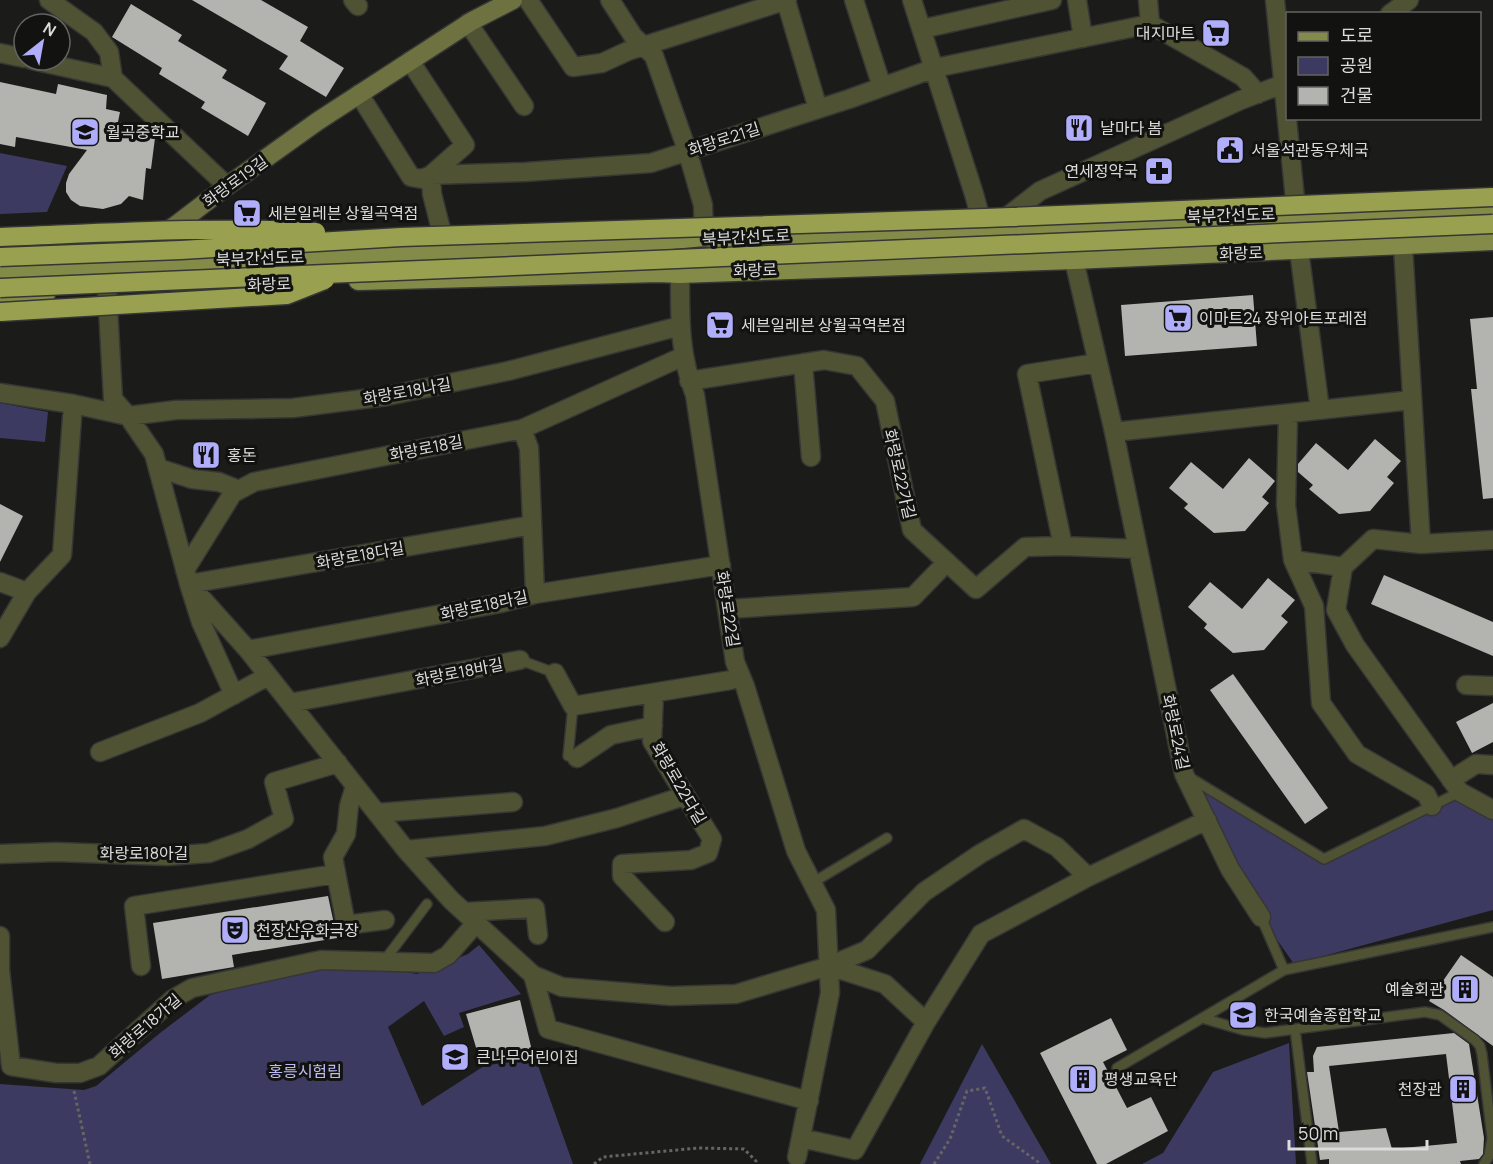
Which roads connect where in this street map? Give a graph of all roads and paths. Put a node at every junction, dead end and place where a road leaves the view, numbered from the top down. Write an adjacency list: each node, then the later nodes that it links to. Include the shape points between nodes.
1 (49, 0): 22 (street, via 94,32 109,52)
2 (513, 0): 14 (street, 화랑로19길)
3 (528, 0): 18 (street, via 573,67 602,63)
4 (610, 0): 18 (street)
5 (786, 0): 18 (street); 28 (street)
6 (854, 0): 24 (street)
7 (912, 0): 16 (street)
8 (1052, 0): 16 (street)
9 (1077, 0): 17 (street)
10 (1148, 0): 15 (street)
11 (1275, 0): 23 (street)
12 (1409, 0): 13 (street)
13 (1393, 12)
14 (468, 23): 19 (street, 화랑로19길); 27 (street)
15 (1150, 24): 17 (street, 화랑로21길); 26 (street, via 1243,77)
16 (922, 29): 20 (street)
17 (1083, 38): 20 (street, 화랑로21길)
18 (643, 46): 30 (street, via 654,56)
19 (410, 61): 25 (street, 화랑로19길); 31 (street, via 465,145)
20 (935, 68): 24 (street, 화랑로21길); 37 (street)
21 (72, 69): 22 (street)
22 (113, 78): 32 (street)
23 (1286, 82): 26 (street)
24 (882, 87): 28 (street, 화랑로21길)
25 (359, 94): 31 (street, via 411,177 422,179); 32 (street, 화랑로19길)
26 (1258, 94): 37 (street, via 1041,191)
27 (524, 106)
28 (818, 109): 30 (street, 화랑로21길)
29 (1289, 120): 35 (street)
30 (687, 150): 31 (street, 화랑로21길, via 651,163); 40 (street, via 703,205)
31 (431, 175): 45 (street)
32 (227, 186): 48 (street, 화랑로19길)
33 (1493, 198): 39 (highway, 북부간선도로, bridge)
34 (1493, 211): 35 (main road, 화랑로)
35 (1297, 219): 37 (main road, 화랑로)
36 (1493, 224): 51 (highway, 북부간선도로, bridge)
37 (985, 234): 42 (main road, 화랑로)
38 (0, 237): 39 (highway, bridge, via 276,230)
39 (402, 237): 46 (highway, 북부간선도로, bridge)
40 (704, 237): 42 (main road, 화랑로); 45 (main road, 화랑로)
41 (1493, 241): 43 (main road, 화랑로)
42 (759, 242): 49 (street, via 747,255)
43 (1403, 246): 44 (main road, 화랑로); 63 (street)
44 (1299, 250): 47 (main road, 화랑로); 65 (street)
45 (447, 251): 48 (main road, 화랑로)
46 (0, 257)
47 (1074, 260): 49 (main road, 화랑로); 60 (street, 화랑로24길)
48 (110, 268): 50 (main road, 화랑로)
49 (748, 270): 52 (main road, 화랑로)
50 (0, 272)
51 (338, 274): 53 (highway, 북부간선도로, bridge); 56 (highway, bridge, via 287,295)
52 (680, 274): 54 (main road, 화랑로); 57 (street, 화랑로22길)
53 (0, 288)
54 (107, 289): 55 (main road, 화랑로); 67 (street, via 113,399)
55 (0, 298)
56 (0, 312)
57 (680, 326): 58 (street, 화랑로22길); 67 (street, 화랑로18나길, via 508,371 387,396 293,408 176,410)
58 (684, 356): 61 (street, 화랑로22길); 68 (street, 화랑로18길)
59 (803, 363): 61 (street, 화랑로22가길); 70 (street); 79 (street, 화랑로22가길, via 824,360 856,366 885,401 912,530)
60 (1098, 363): 69 (street, 화랑로24길); 76 (street, via 1028,374)
61 (689, 381): 80 (street, 화랑로22길, via 695,395)
62 (0, 393): 64 (street)
63 (1412, 400): 65 (street); 75 (street)
64 (73, 404): 67 (street); 84 (street, via 62,555)
65 (1320, 410): 66 (street)
66 (1288, 414): 69 (street); 78 (street, via 1286,505)
67 (129, 416): 71 (street, via 154,454)
68 (522, 429): 72 (street, 화랑로18길, via 254,482); 73 (street, via 529,448)
69 (1114, 432): 77 (street, 화랑로24길)
70 (811, 457)
71 (158, 468): 72 (street); 82 (street)
72 (239, 490): 82 (street, via 232,493)
73 (532, 525): 82 (street, 화랑로18다길); 85 (street)
74 (1493, 540): 75 (street)
75 (1421, 544): 81 (street, via 1373,539)
76 (1063, 546): 77 (street, 화랑로22가길); 79 (street, 화랑로22가길, via 1025,547 976,589)
77 (1138, 549): 104 (street, 화랑로24길)
78 (1293, 560): 81 (street); 109 (street, via 1314,606 1321,703 1357,754 1426,794)
79 (947, 562): 86 (street, via 913,597)
80 (721, 565): 85 (street, 화랑로18라길); 86 (street, 화랑로22길)
81 (1343, 567): 106 (street, via 1336,610 1355,645)
82 (187, 577): 88 (street); 96 (street, via 201,622)
83 (0, 582): 84 (street)
84 (27, 592): 87 (street)
85 (535, 594): 88 (street, 화랑로18라길)
86 (728, 609): 92 (street, 화랑로22길, via 735,662)
87 (0, 638)
88 (248, 650): 91 (street)
89 (520, 660): 90 (lane, 화랑로18바길); 97 (street, 화랑로18바길)
90 (555, 672): 98 (street, 화랑로18바길)
91 (268, 676): 96 (street); 97 (street)
92 (741, 676): 95 (street); 118 (street, 화랑로22길, via 796,851)
93 (1466, 685): 94 (street)
94 (1493, 686)
95 (654, 693): 98 (street); 99 (street, 화랑로22다길)
96 (234, 694): 100 (street, via 200,713)
97 (290, 703): 102 (street)
98 (573, 706): 101 (lane, via 568,756)
99 (653, 726): 101 (street, via 610,735); 107 (street, 화랑로22다길, via 652,741)
100 (100, 752)
101 (577, 758)
102 (338, 763): 105 (street); 115 (street, 화랑로18아길, via 274,782 284,819 248,839 209,853)
103 (1493, 765): 106 (street, via 1476,764)
104 (1185, 774): 109 (lane, via 1324,859); 112 (street, 화랑로24길)
105 (355, 786): 111 (street); 116 (street, via 346,834 333,857)
106 (1455, 786): 109 (lane); 110 (street)
107 (684, 796): 114 (street, via 545,836); 122 (street, 화랑로22다길, via 712,839 708,853 691,860 622,864 622,876)
108 (513, 802): 111 (street)
109 (1432, 806)
110 (1493, 810)
111 (376, 813): 114 (street)
112 (1207, 820): 117 (street); 120 (street, 화랑로24길, via 1230,869)
113 (886, 838): 118 (lane)
114 (406, 850): 123 (street)
115 (0, 854)
116 (334, 874): 121 (street, via 346,925); 128 (street, via 134,906)
117 (1088, 877): 129 (street, via 1057,847 1024,829 924,892 867,950); 133 (street, via 981,934)
118 (812, 883): 129 (street, 화랑로22길, via 826,910)
119 (427, 904): 127 (lane)
120 (1261, 917): 130 (lane)
121 (386, 920)
122 (665, 922)
123 (476, 923): 125 (street, via 535,908); 127 (street, 화랑로18가길, via 448,955 434,963); 131 (street)
124 (1493, 927): 130 (lane)
125 (538, 935)
126 (0, 936): 127 (street, 화랑로18가길, via 11,1066 56,1073 80,1073 99,1066 173,999 192,988 321,960)
127 (384, 961)
128 (141, 966)
129 (829, 966): 131 (street, via 736,994 671,996 562,987); 133 (street, via 885,984); 137 (street, 화랑로22길, via 830,993)
130 (1284, 970): 132 (lane)
131 (533, 975): 137 (street, via 548,1029)
132 (1202, 1018): 134 (lane, via 1254,1032); 135 (lane)
133 (926, 1022): 138 (street, via 855,1150)
134 (1295, 1029): 145 (lane); 146 (lane, via 1425,1012 1440,1015 1475,1041 1482,1054 1492,1138)
135 (1117, 1068)
136 (74, 1089): 140 (path)
137 (809, 1101): 138 (street, 화랑로22길)
138 (801, 1138): 139 (street, 화랑로22길)
139 (797, 1157)
140 (90, 1164)
141 (594, 1164): 142 (path, via 603,1157 698,1148 744,1149)
142 (756, 1164)
143 (934, 1164): 144 (path, via 950,1139 968,1091 985,1088 1002,1136)
144 (1041, 1164)
145 (1312, 1164)
146 (1484, 1164)

